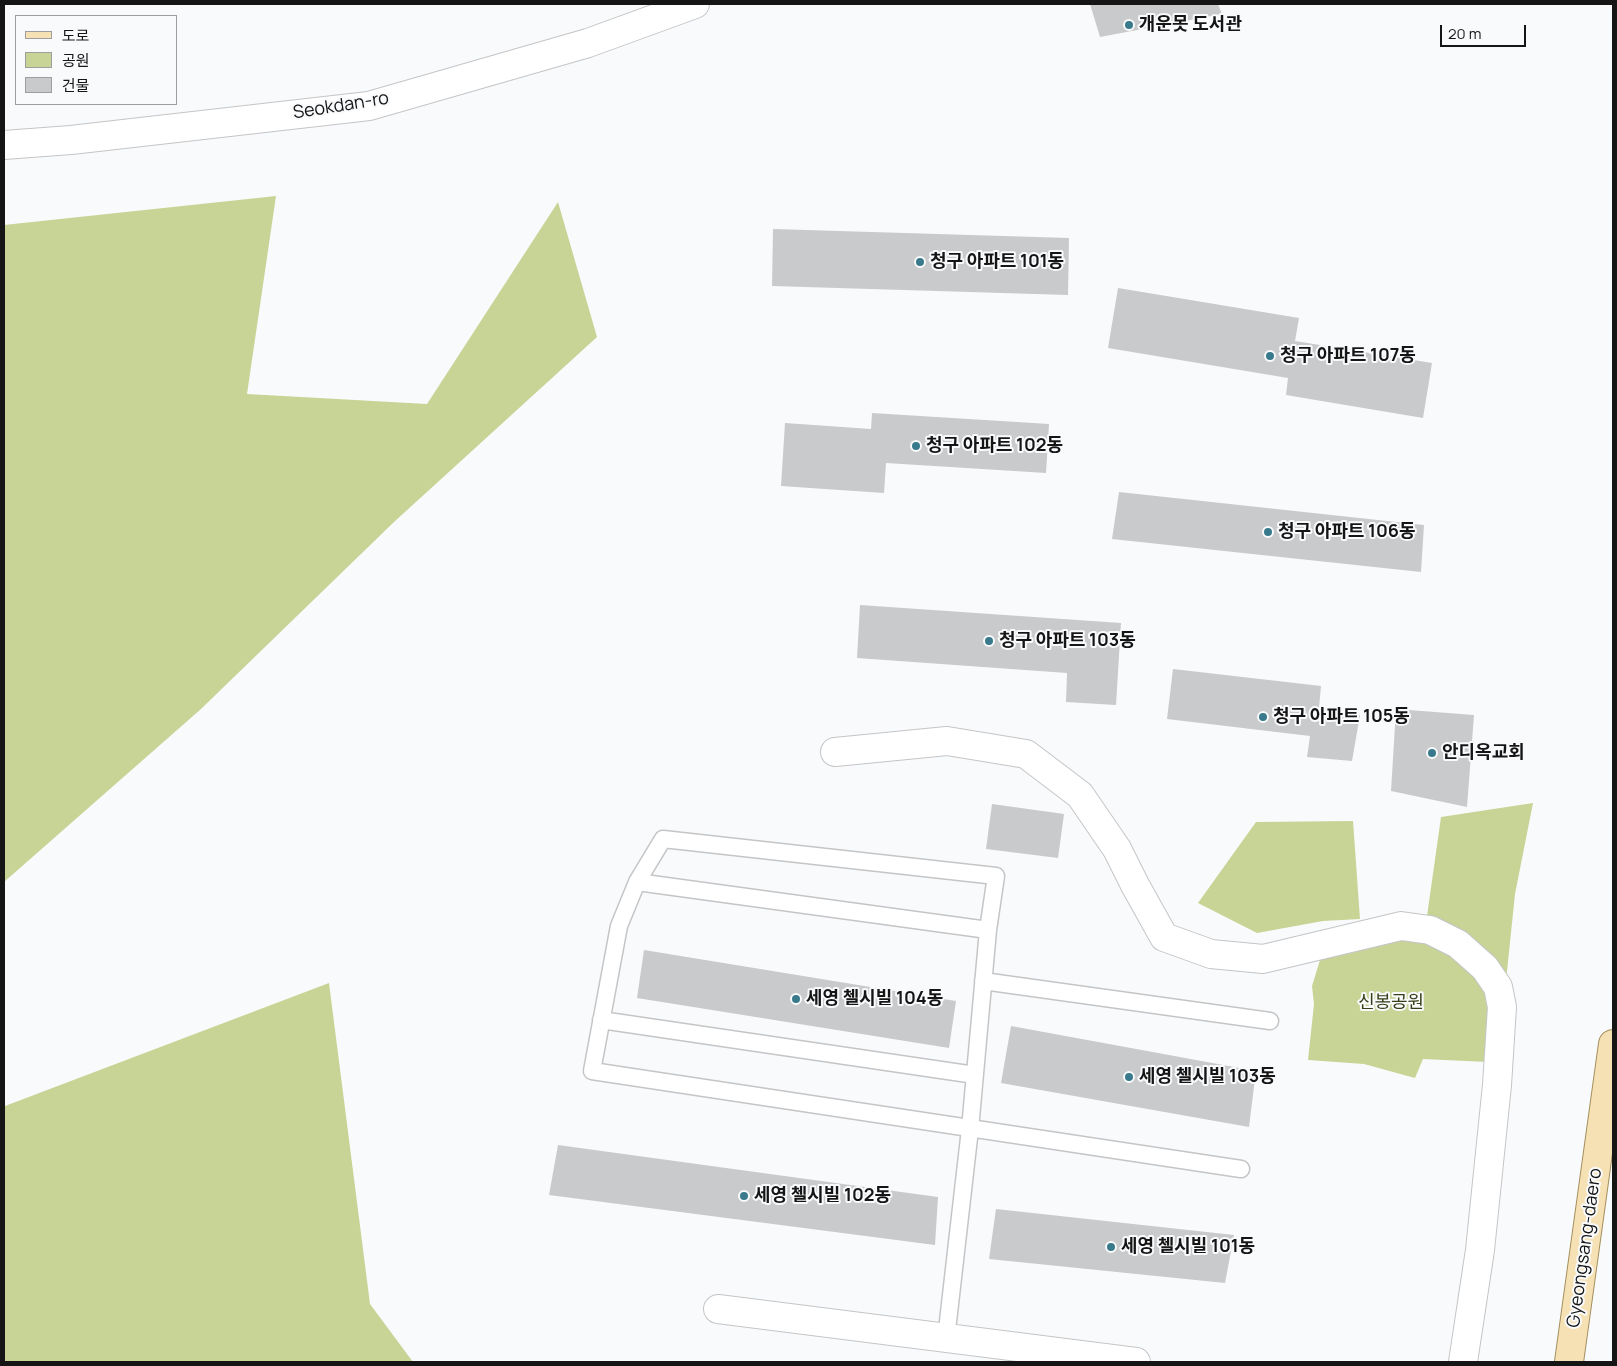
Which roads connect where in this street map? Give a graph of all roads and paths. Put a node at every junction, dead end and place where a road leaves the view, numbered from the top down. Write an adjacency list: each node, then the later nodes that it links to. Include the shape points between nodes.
1 (695, 4): 2 (street, Seokdan-ro, via 588,43 369,106)
2 (4, 145)
3 (836, 752): 16 (street, via 947,741 1026,754 1080,795 1117,849 1164,936 1211,954 1263,959 1402,926 1430,930 1451,940 1485,968 1498,987 1502,1007 1480,1250)
4 (637, 882): 5 (lane); 5 (lane, via 663,839 996,876); 7 (lane, via 619,926)
5 (988, 930): 6 (lane)
6 (983, 981): 8 (lane); 10 (lane)
7 (601, 1020): 10 (lane); 11 (lane, via 592,1071)
8 (1270, 1021)
9 (1613, 1044): 17 (main road, Gyeongsang-daero)
10 (975, 1075): 11 (lane)
11 (970, 1129): 12 (lane); 14 (lane)
12 (1241, 1169)
13 (718, 1309): 14 (street)
14 (946, 1339): 15 (street)
15 (1136, 1362)
16 (1463, 1362)
17 (1569, 1362)

